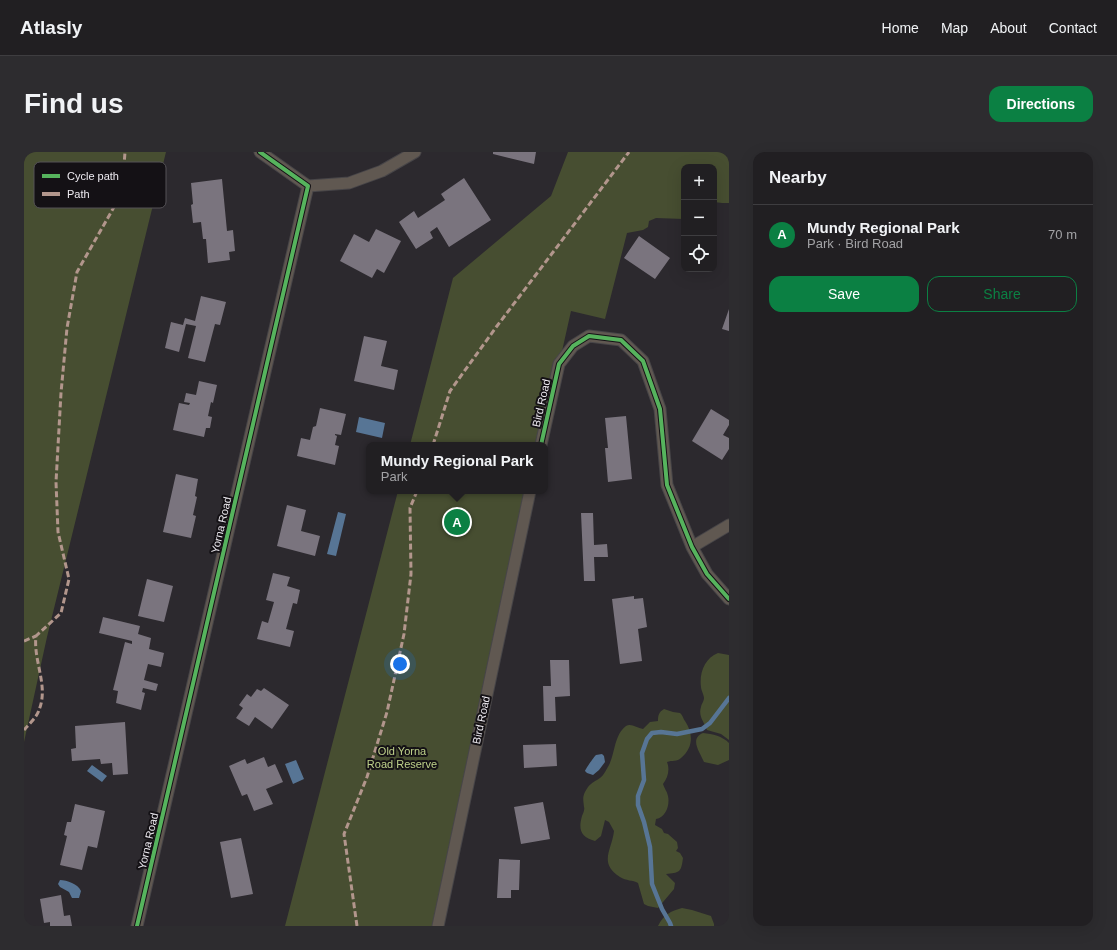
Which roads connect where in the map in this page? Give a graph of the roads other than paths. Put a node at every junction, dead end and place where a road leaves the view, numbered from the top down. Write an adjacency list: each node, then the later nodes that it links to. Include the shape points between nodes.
1 (260, 152): 3 (street)
2 (415, 152): 3 (street, via 382,171 349,183)
3 (308, 186): 9 (street, Yorna Road)
4 (541, 442): 7 (street, Bird Road, via 559,364 573,346 588,336 621,340 644,361 660,409 667,485)
5 (529, 494): 10 (street, Bird Road)
6 (729, 525): 7 (street)
7 (692, 547): 8 (street, via 707,574)
8 (729, 599)
9 (138, 926)
10 (438, 926)

